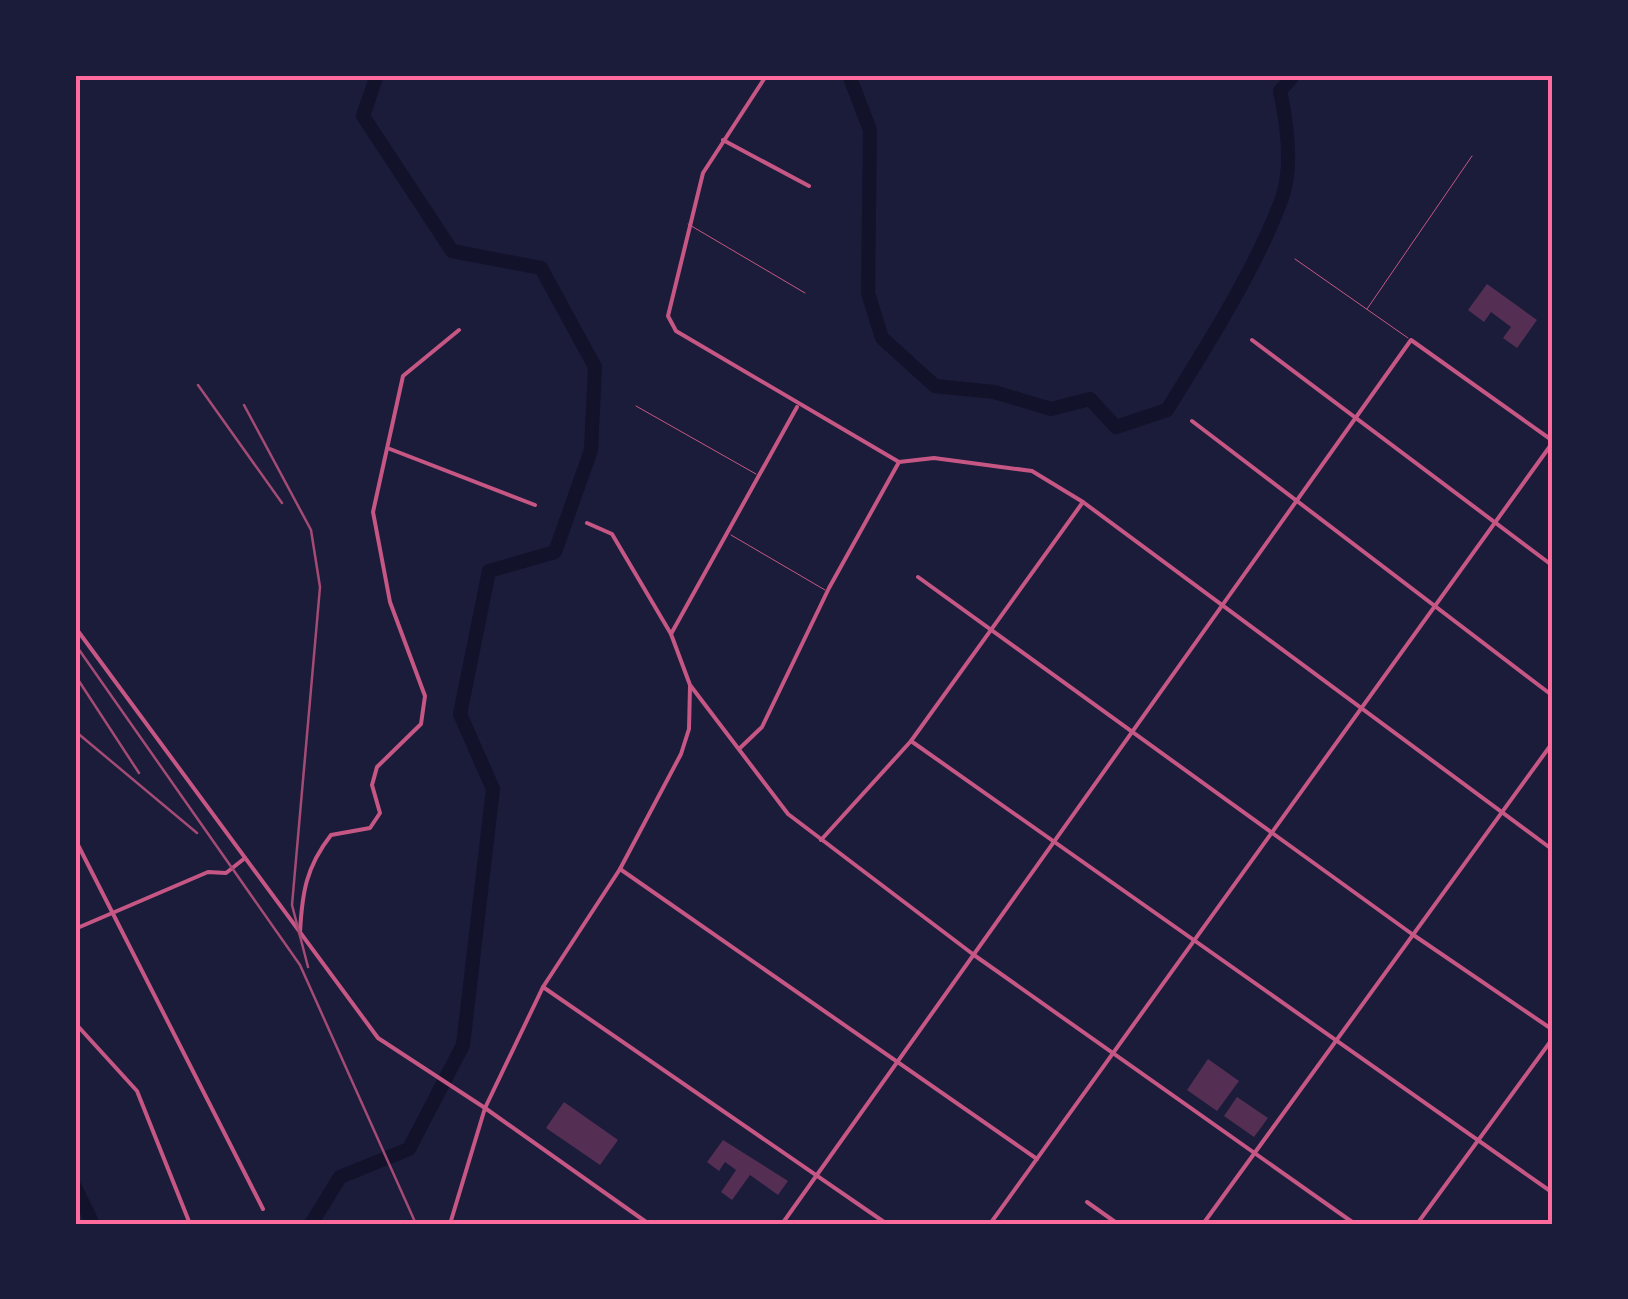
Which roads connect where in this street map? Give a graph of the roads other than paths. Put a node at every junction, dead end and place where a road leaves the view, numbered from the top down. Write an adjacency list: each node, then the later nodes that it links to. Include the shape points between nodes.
1 (766, 76): 2 (street)
2 (723, 140): 4 (street); 5 (street, via 703,173)
3 (1472, 156): 8 (lane)
4 (809, 186)
5 (688, 224): 7 (lane); 12 (street, via 670,324)
6 (1295, 259): 8 (lane)
7 (805, 293)
8 (1367, 310): 11 (lane)
9 (458, 330): 17 (street, via 403,376)
10 (1252, 340): 14 (street)
11 (1410, 340): 14 (street); 16 (street)
12 (798, 404): 18 (street); 19 (street)
13 (636, 406): 19 (lane)
14 (1356, 418): 20 (street); 24 (street)
15 (1192, 422): 20 (street)
16 (1553, 442): 24 (street)
17 (388, 449): 22 (street); 51 (street, via 373,512 390,602 425,696 421,724 377,768 372,786 380,813 370,828 332,835 312,859 302,889)
18 (900, 462): 21 (street, via 934,458 1032,471); 28 (street)
19 (759, 476): 25 (street)
20 (1297, 500): 29 (street); 30 (street)
21 (1083, 502): 30 (street); 32 (street)
22 (535, 505)
23 (587, 523): 33 (street, via 612,534)
24 (1494, 523): 26 (street); 29 (street)
25 (727, 533): 28 (lane); 33 (street)
26 (1553, 566)
27 (918, 577): 32 (street)
28 (827, 591): 40 (street, via 762,726)
29 (1434, 603): 35 (street); 36 (street)
30 (1223, 604): 36 (street); 37 (street)
31 (75, 627): 47 (street)
32 (994, 631): 37 (street); 38 (street)
33 (671, 634): 34 (street)
34 (690, 685): 40 (street); 48 (street, via 686,742)
35 (1553, 696)
36 (1358, 708): 41 (street); 42 (street)
37 (1130, 730): 42 (street); 45 (street)
38 (911, 741): 44 (street); 45 (street)
39 (1553, 742): 41 (street)
40 (740, 748): 44 (street, via 779,804)
41 (1500, 815): 46 (street); 52 (street)
42 (1272, 830): 52 (street); 53 (street)
43 (75, 839): 49 (street)
44 (821, 840): 54 (street)
45 (1054, 843): 53 (street); 54 (street)
46 (1553, 850)
47 (244, 858): 49 (street, via 226,873 208,872); 51 (street)
48 (620, 870): 55 (street); 61 (street)
49 (114, 911): 50 (street); 69 (street)
50 (75, 929)
51 (300, 933): 62 (street, via 378,1038)
52 (1412, 934): 57 (street); 58 (street)
53 (1193, 940): 58 (street); 60 (street)
54 (974, 955): 60 (street); 61 (street)
55 (543, 987): 62 (street); 66 (street)
56 (75, 1023): 70 (street, via 136,1091)
57 (1553, 1030)
58 (1334, 1038): 63 (street); 64 (street)
59 (1553, 1038): 63 (street)
60 (1114, 1051): 64 (street); 65 (street)
61 (898, 1062): 65 (street); 66 (street)
62 (485, 1108): 71 (street); 72 (street)
63 (1478, 1138): 67 (street); 79 (street)
64 (1256, 1153): 77 (street); 78 (street)
65 (1038, 1159): 75 (street)
66 (817, 1176): 73 (street); 74 (street)
67 (1553, 1193)
68 (1087, 1202): 76 (street)
69 (263, 1209)
70 (190, 1224)
71 (450, 1224)
72 (649, 1224)
73 (782, 1224)
74 (887, 1224)
75 (990, 1224)
76 (1118, 1224)
77 (1203, 1224)
78 (1355, 1224)
79 (1416, 1224)

